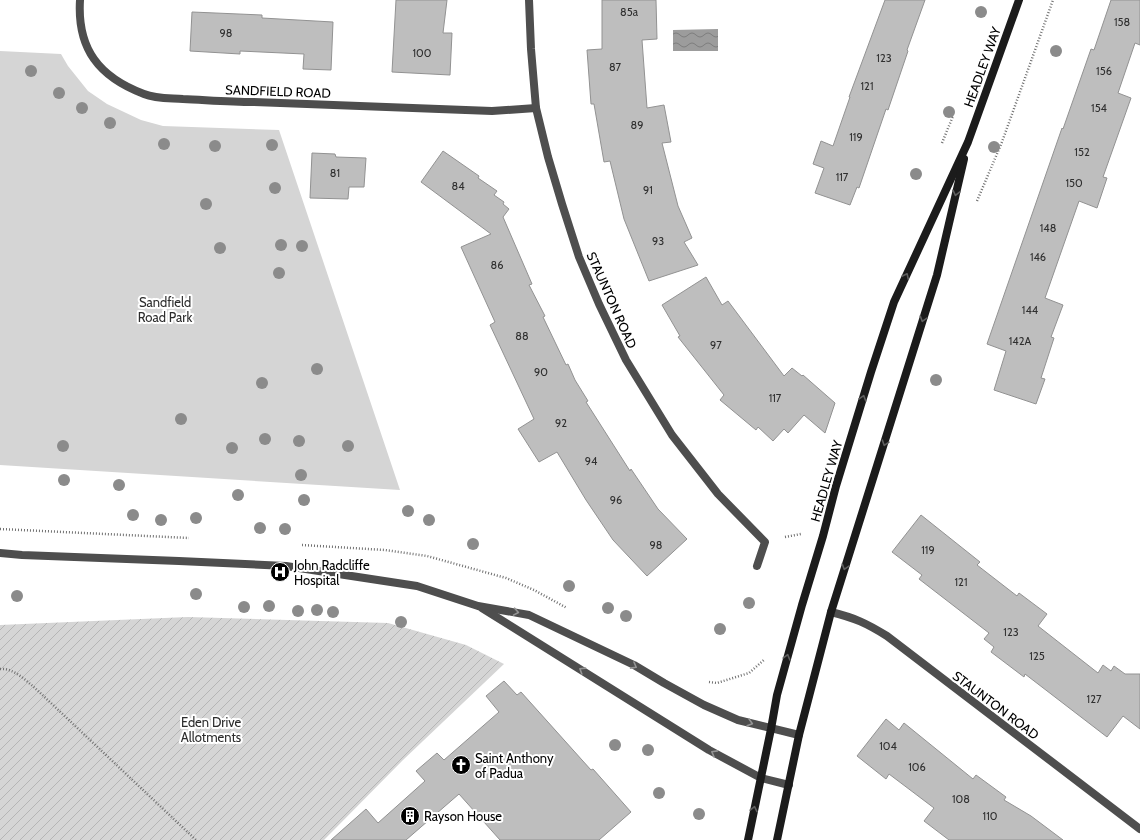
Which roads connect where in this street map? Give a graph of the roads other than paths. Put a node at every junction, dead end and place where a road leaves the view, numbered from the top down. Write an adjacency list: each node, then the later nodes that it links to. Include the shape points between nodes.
1 (80, 0): 4 (street, SANDFIELD ROAD, via 81,29 92,58 126,86 145,95 222,101 492,111)
2 (529, 0): 4 (street, STAUNTON ROAD)
3 (1019, 0): 5 (main road, HEADLEY WAY)
4 (536, 108): 9 (street, STAUNTON ROAD, via 550,164 579,257 626,360 659,416 688,456 718,494 764,542)
5 (968, 142): 11 (main road, HEADLEY WAY, one-way to 11, via 937,275); 12 (main road, HEADLEY WAY, one-way to 5, via 779,687 836,486 894,302)
6 (0, 553): 7 (street)
7 (22, 556): 8 (street); 10 (street, via 286,566 417,586)
8 (0, 559)
9 (757, 566)
10 (478, 606): 12 (street, one-way to 12, via 529,615 634,665 704,705 738,720); 14 (street, one-way to 10, via 709,750)
11 (832, 612): 13 (main road, HEADLEY WAY); 16 (street, STAUNTON ROAD, via 869,624 887,636)
12 (771, 729): 13 (street); 14 (main road, HEADLEY WAY)
13 (799, 735): 15 (main road, HEADLEY WAY)
14 (761, 778): 15 (street); 17 (main road, HEADLEY WAY, one-way to 14)
15 (789, 785): 18 (main road, HEADLEY WAY)
16 (1140, 829)
17 (748, 840)
18 (776, 840)

